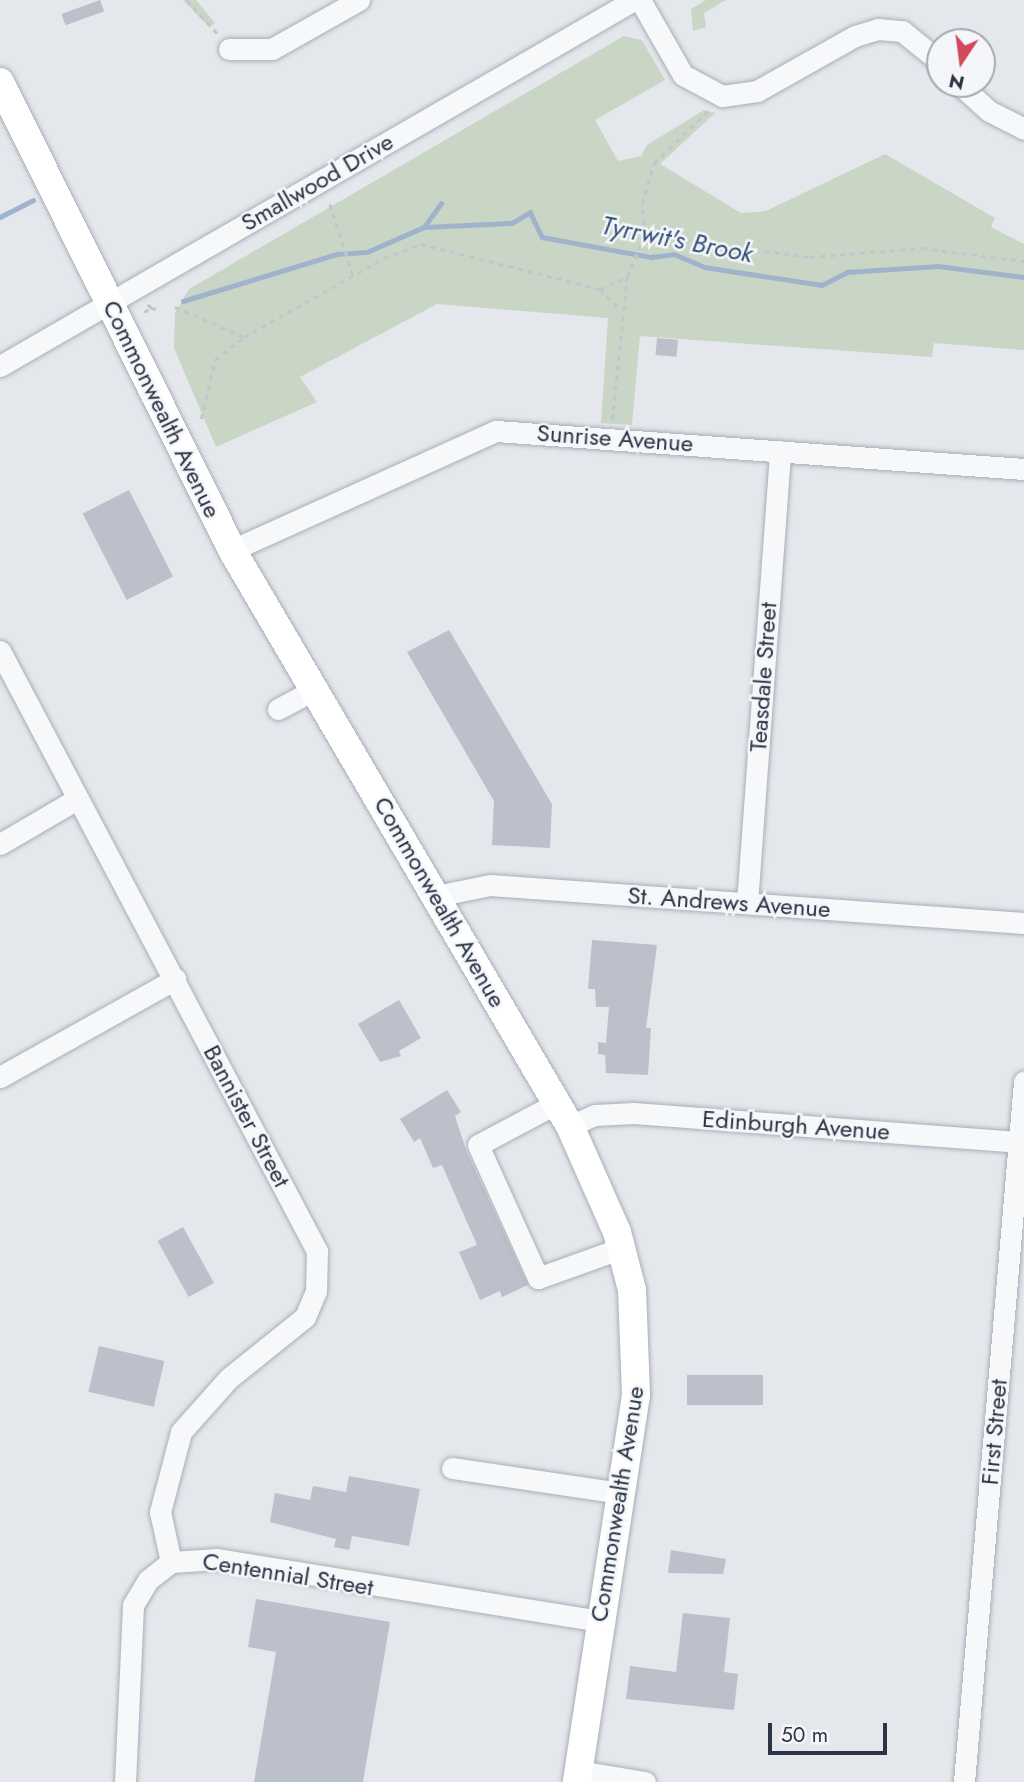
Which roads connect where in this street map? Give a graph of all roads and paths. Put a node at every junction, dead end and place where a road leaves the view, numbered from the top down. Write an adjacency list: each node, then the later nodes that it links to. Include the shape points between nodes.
1 (187, 0): 5 (path)
2 (359, 0): 5 (street, via 272,49)
3 (634, 0): 17 (street, Smallwood Drive)
4 (640, 0): 8 (street, via 683,75)
5 (229, 49)
6 (926, 51): 8 (street, via 902,31 878,30 855,36 757,91)
7 (0, 82): 17 (main road, Commonwealth Avenue)
8 (713, 94): 12 (path, via 704,121 654,163 641,211)
9 (975, 98): 10 (street)
10 (1024, 129)
11 (330, 204): 14 (path)
12 (645, 235): 13 (path, via 810,257 922,248); 15 (path)
13 (1024, 261)
14 (353, 275): 16 (path, via 421,244); 24 (path)
15 (627, 277): 16 (path); 22 (path)
16 (600, 289): 22 (path)
17 (109, 302): 25 (street, Smallwood Drive); 30 (main road, Commonwealth Avenue)
18 (147, 303): 20 (path)
19 (175, 307): 24 (path)
20 (151, 308): 21 (path); 23 (path)
21 (159, 309)
22 (620, 310): 27 (path)
23 (144, 313)
24 (244, 337): 26 (path, via 215,360)
25 (0, 366)
26 (201, 419)
27 (611, 438): 28 (street, Sunrise Avenue); 30 (street, Sunrise Avenue, via 484,434)
28 (780, 450): 29 (street, Sunrise Avenue); 37 (street, Teasdale Street)
29 (1024, 469)
30 (232, 550): 32 (main road, Commonwealth Avenue)
31 (0, 651): 34 (street, Bannister Street)
32 (317, 688): 33 (street); 36 (main road, Commonwealth Avenue)
33 (278, 709)
34 (77, 799): 35 (street); 39 (street, Bannister Street)
35 (0, 844)
36 (436, 896): 37 (street, St. Andrews Avenue, via 490,885); 42 (main road, Commonwealth Avenue)
37 (747, 903): 38 (street, St. Andrews Avenue)
38 (1024, 923)
39 (174, 979): 40 (street); 47 (street, Bannister Street, via 310,1232 318,1271 305,1317 228,1378 181,1432 160,1512)
40 (0, 1077)
41 (1024, 1082): 43 (street, First Street)
42 (564, 1114): 43 (street, Edinburgh Avenue, via 634,1113); 44 (main road, Commonwealth Avenue, via 604,1194); 44 (street, Edinburgh Avenue, via 478,1145 538,1278)
43 (1022, 1142): 52 (street, First Street)
44 (622, 1248): 46 (main road, Commonwealth Avenue, via 637,1354)
45 (452, 1468): 46 (street)
46 (621, 1493): 48 (main road, Commonwealth Avenue)
47 (171, 1562): 48 (street, Centennial Street, via 217,1559); 50 (street, Centennial Street, via 148,1580 133,1605)
48 (598, 1622): 49 (main road, Commonwealth Avenue)
49 (578, 1777): 51 (street)
50 (125, 1782)
51 (645, 1782)
52 (964, 1782)

